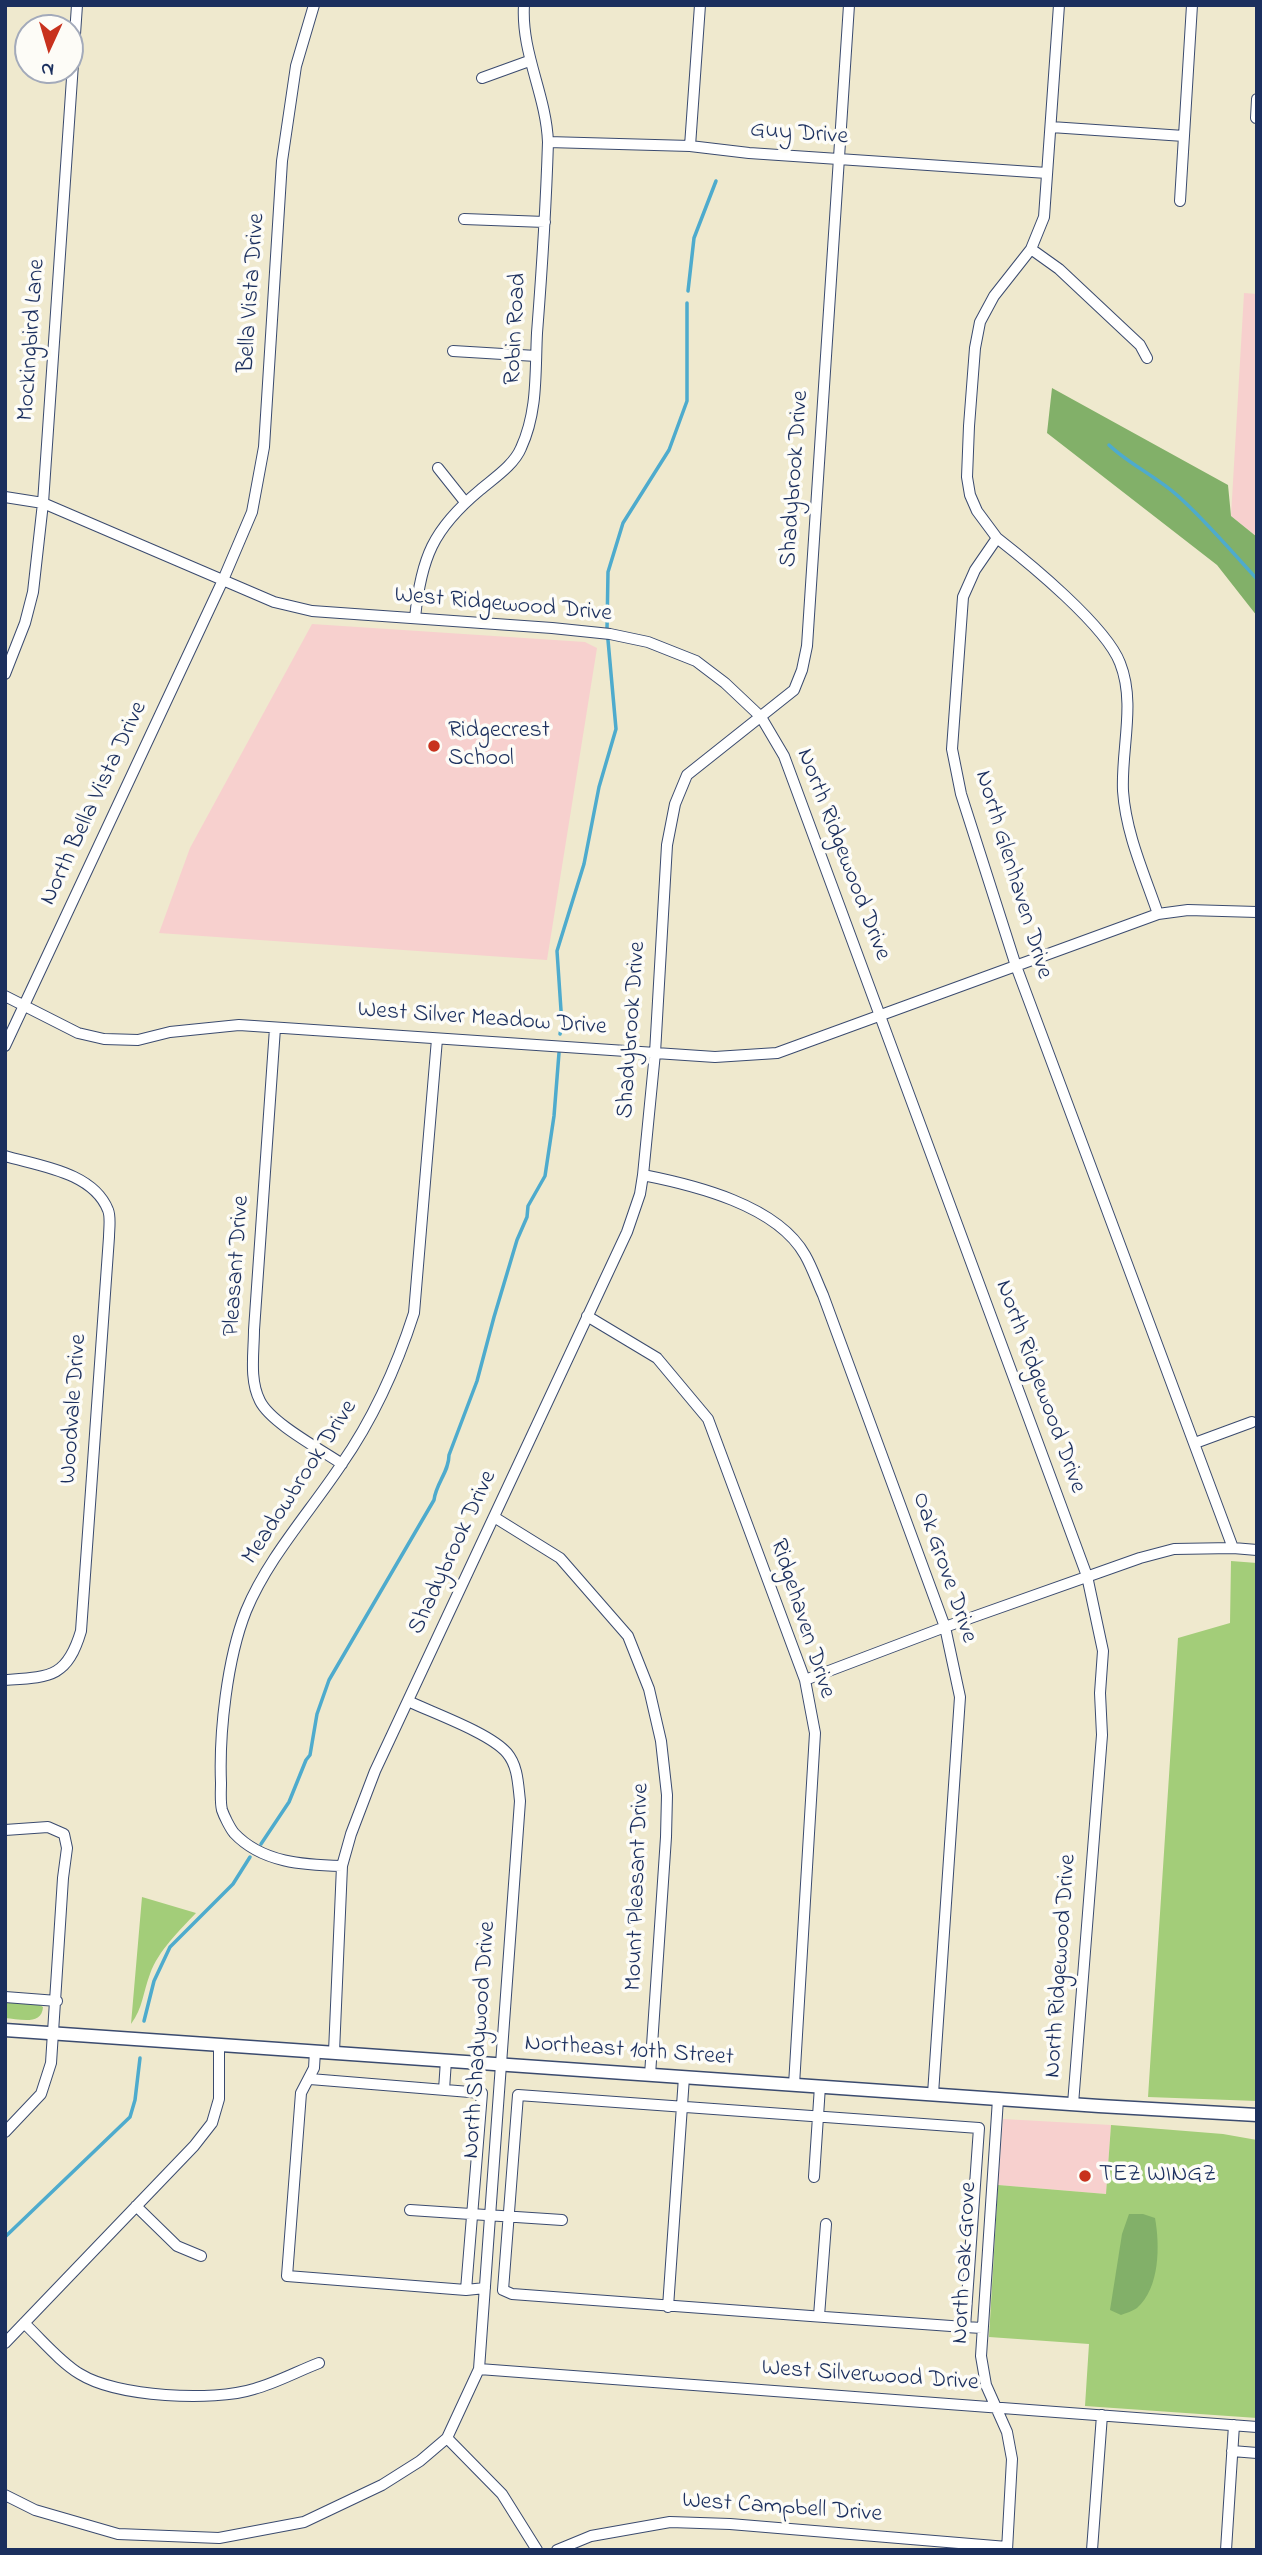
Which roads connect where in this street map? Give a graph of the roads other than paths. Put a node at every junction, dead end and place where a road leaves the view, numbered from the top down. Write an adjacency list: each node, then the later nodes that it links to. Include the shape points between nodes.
1 (77, 5): 28 (street, Mockingbird Lane)
2 (314, 5): 30 (street, Bella Vista Drive, via 296,66 282,161 264,447 252,512)
3 (524, 5): 8 (street, Robin Road)
4 (700, 5): 15 (street)
5 (849, 5): 16 (street, Shadybrook Drive)
6 (1059, 5): 12 (street)
7 (1192, 5): 13 (street)
8 (529, 61): 9 (street); 14 (street, Robin Road, via 540,86)
9 (482, 78)
10 (1257, 99): 11 (street)
11 (1256, 118)
12 (1051, 127): 13 (street); 17 (street)
13 (1184, 136): 18 (street)
14 (548, 142): 15 (street, Guy Drive); 20 (street, Robin Road)
15 (690, 146): 16 (street, Guy Drive)
16 (838, 158): 17 (street, Guy Drive); 33 (street, Shadybrook Drive, via 807,646 794,690)
17 (1047, 173): 21 (street, via 1044,217)
18 (1180, 201)
19 (464, 219): 20 (street)
20 (545, 222): 23 (street, Robin Road)
21 (1031, 248): 24 (street, via 1140,345); 29 (street, via 979,322 975,348 967,477 977,512)
22 (453, 351): 23 (street)
23 (536, 356): 27 (street, Robin Road, via 534,407 520,451)
24 (1147, 358)
25 (438, 468): 27 (street)
26 (5, 498): 28 (street, West Ridgewood Drive)
27 (465, 502): 31 (street, Robin Road, via 425,557)
28 (43, 503): 30 (street, West Ridgewood Drive); 32 (street, Mockingbird Lane, via 33,592)
29 (996, 538): 35 (street, via 1070,601 1120,661 1128,691 1123,756 1127,825); 36 (street, North Glenhaven Drive, via 963,597 953,749 966,811)
30 (223, 580): 31 (street, West Ridgewood Drive, via 312,611); 38 (street, North Bella Vista Drive)
31 (415, 618): 33 (street, West Ridgewood Drive, via 598,633 648,642 695,661)
32 (5, 674)
33 (761, 717): 39 (street, North Ridgewood Drive, via 784,756); 43 (street, Shadybrook Drive, via 687,775 675,804 667,845)
34 (1257, 912): 35 (street, West Silver Meadow Drive)
35 (1158, 914): 36 (street, West Silver Meadow Drive)
36 (1016, 965): 39 (street, West Silver Meadow Drive); 48 (street, North Glenhaven Drive)
37 (5, 996): 38 (street, West Silver Meadow Drive)
38 (24, 1004): 40 (street, West Silver Meadow Drive, via 78,1032 104,1039 138,1040 207,1026); 42 (street, North Bella Vista Drive)
39 (879, 1017): 43 (street, West Silver Meadow Drive, via 777,1053 715,1057); 53 (street, North Ridgewood Drive)
40 (275, 1028): 41 (street, West Silver Meadow Drive); 49 (street, Pleasant Drive, via 253,1373 259,1399 271,1416)
41 (437, 1038): 43 (street, West Silver Meadow Drive); 49 (street, Meadowbrook Drive, via 414,1313 393,1370)
42 (5, 1046)
43 (655, 1052): 45 (street, Shadybrook Drive)
44 (5, 1156): 55 (street, Woodvale Drive, via 80,1179 108,1211 109,1237 81,1632 75,1653 61,1669 42,1678)
45 (643, 1175): 46 (street, Shadybrook Drive, via 627,1232); 54 (street, Oak Grove Drive, via 685,1184 765,1216 805,1253)
46 (587, 1316): 50 (street, Shadybrook Drive); 56 (street, Ridgehaven Drive, via 657,1358 708,1419)
47 (1252, 1422): 48 (street)
48 (1195, 1443): 51 (street, North Glenhaven Drive)
49 (342, 1464): 59 (street, Meadowbrook Drive, via 274,1560 246,1612 232,1663 220,1773 222,1810 234,1832 261,1853 286,1862)
50 (494, 1517): 57 (street, Shadybrook Drive); 69 (street, Mount Pleasant Drive, via 560,1558 628,1636 649,1689 667,1795)
51 (1234, 1548): 52 (street); 53 (street, via 1174,1549)
52 (1257, 1550)
53 (1087, 1576): 54 (street); 77 (street, North Ridgewood Drive, via 1102,1651 1102,1735)
54 (945, 1627): 56 (street); 75 (street, Oak Grove Drive, via 960,1697)
55 (5, 1679)
56 (805, 1680): 72 (street, Ridgehaven Drive, via 815,1732)
57 (408, 1701): 59 (street, Shadybrook Drive, via 375,1771); 68 (street, North Shadywood Drive, via 491,1740 507,1753 517,1772 520,1801)
58 (5, 1830): 61 (street, via 48,1827 66,1839)
59 (342, 1866): 66 (street, Shadybrook Drive)
60 (5, 1997): 61 (street)
61 (57, 2001): 63 (street)
62 (5, 2029): 63 (main road, Northeast 10th Street)
63 (55, 2033): 64 (main road, Northeast 10th Street); 81 (street, via 41,2094)
64 (219, 2044): 65 (main road, Northeast 10th Street); 83 (street, via 219,2099 212,2123)
65 (315, 2051): 66 (main road, Northeast 10th Street); 71 (street)
66 (334, 2052): 67 (main road, Northeast 10th Street)
67 (446, 2060): 68 (main road, Northeast 10th Street); 74 (street)
68 (502, 2064): 69 (main road, Northeast 10th Street); 86 (street, North Shadywood Drive)
69 (650, 2075): 70 (main road, Northeast 10th Street)
70 (684, 2077): 72 (main road, Northeast 10th Street); 78 (street)
71 (310, 2079): 74 (street); 92 (street, via 301,2093 287,2276)
72 (794, 2085): 73 (main road, Northeast 10th Street)
73 (820, 2087): 75 (main road, Northeast 10th Street); 79 (street)
74 (443, 2090): 85 (street, via 482,2093)
75 (933, 2094): 76 (main road, Northeast 10th Street)
76 (998, 2099): 77 (main road, Northeast 10th Street); 97 (street, North Oak Grove)
77 (1073, 2104): 80 (main road, Northeast 10th Street)
78 (682, 2107): 79 (street); 87 (street, via 518,2095); 93 (street)
79 (818, 2115): 82 (street); 96 (street, via 979,2128)
80 (1254, 2117)
81 (5, 2132)
82 (814, 2177)
83 (136, 2206): 90 (street, via 177,2246); 95 (street)
84 (410, 2210): 85 (street)
85 (472, 2214): 86 (street); 92 (street)
86 (490, 2215): 87 (street); 91 (street, North Shadywood Drive)
87 (508, 2216): 88 (street); 93 (street, via 503,2290)
88 (562, 2220)
89 (826, 2224): 94 (street)
90 (201, 2256)
91 (485, 2288): 92 (street); 100 (street, North Shadywood Drive)
92 (466, 2290)
93 (668, 2306): 94 (street)
94 (819, 2316): 96 (street)
95 (24, 2323): 98 (street); 99 (street, via 76,2372 123,2390 212,2397 255,2389)
96 (965, 2327): 97 (street)
97 (982, 2328): 101 (street, North Oak Grove, via 986,2385)
98 (5, 2343)
99 (319, 2363)
100 (480, 2369): 101 (street, West Silverwood Drive); 105 (street, North Shadywood Drive)
101 (996, 2407): 102 (street, West Silverwood Drive); 109 (street, North Oak Grove, via 1012,2459)
102 (1102, 2415): 103 (street, West Silverwood Drive); 112 (street)
103 (1234, 2425): 104 (street, West Silverwood Drive); 106 (street)
104 (1257, 2427)
105 (447, 2438): 108 (street, via 382,2485 304,2522 219,2538 118,2534 35,2510); 110 (street, via 502,2494)
106 (1233, 2451): 107 (street); 113 (street)
107 (1257, 2453)
108 (5, 2496)
109 (1007, 2548): 111 (street, West Campbell Drive, via 670,2522 591,2536)
110 (537, 2550)
111 (557, 2550)
112 (1092, 2550)
113 (1226, 2550)

